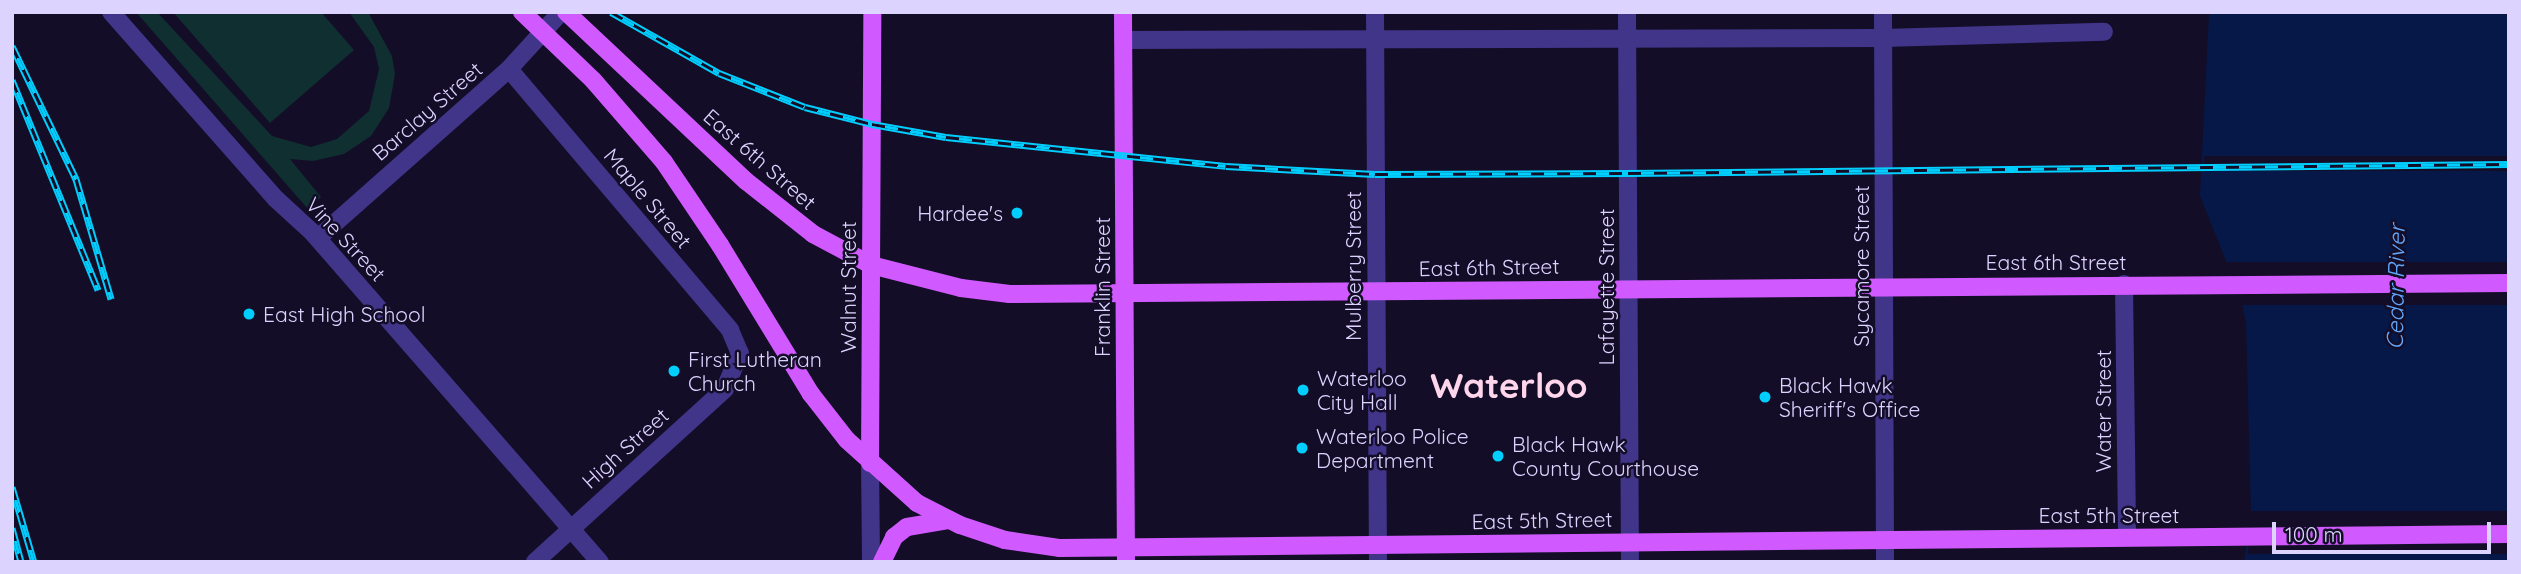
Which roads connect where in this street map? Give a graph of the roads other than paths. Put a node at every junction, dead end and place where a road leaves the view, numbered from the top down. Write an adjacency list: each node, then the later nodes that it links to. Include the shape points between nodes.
1 (111, 12): 16 (street, Vine Street, via 276,199)
2 (522, 12): 9 (main road, East 5th Street)
3 (563, 12): 9 (street, Barclay Street); 17 (main road, East 6th Street, via 768,200 813,234)
4 (872, 12): 17 (main road, Walnut Street)
5 (1123, 12): 13 (main road, Franklin Street)
6 (1375, 12): 14 (street, Mulberry Street)
7 (1627, 12): 11 (street, Lafayette Street)
8 (1883, 12): 12 (street, Sycamore Street)
9 (545, 32): 15 (street, Barclay Street); 25 (main road, East 5th Street, via 663,162 811,394)
10 (2104, 32): 12 (street)
11 (1627, 38): 12 (street); 14 (street); 21 (street, Lafayette Street)
12 (1883, 38): 20 (street, Sycamore Street)
13 (1123, 40): 14 (street); 23 (main road, Franklin Street)
14 (1375, 40): 22 (street, Mulberry Street)
15 (509, 69): 16 (street, Barclay Street); 24 (street, Maple Street, via 730,330 737,341)
16 (318, 238): 27 (street, Vine Street)
17 (871, 265): 23 (main road, East 6th Street, via 934,284 1010,294); 25 (main road, Walnut Street)
18 (2509, 283): 19 (main road, East 6th Street)
19 (2124, 284): 20 (main road, East 6th Street); 29 (street, Water Street)
20 (1884, 286): 21 (main road, East 6th Street); 30 (street, Sycamore Street)
21 (1629, 288): 22 (main road, East 6th Street); 31 (street, Lafayette Street)
22 (1376, 290): 23 (main road, East 6th Street); 32 (street, Mulberry Street)
23 (1125, 293): 33 (main road, Franklin Street)
24 (739, 363): 27 (street, High Street, via 725,389)
25 (870, 464): 26 (main road, East 5th Street, via 917,503); 36 (street, Walnut Street)
26 (950, 520): 33 (main road, East 5th Street, via 982,534 1032,546); 37 (main road, via 907,527 894,537)
27 (571, 528): 34 (street, High Street); 35 (street, Vine Street)
28 (2509, 534): 29 (main road, East 5th Street)
29 (2127, 537): 30 (main road, East 5th Street)
30 (1885, 540): 31 (main road, East 5th Street); 39 (street, Sycamore Street)
31 (1630, 542): 32 (main road, East 5th Street); 38 (street, Lafayette Street)
32 (1378, 553): 33 (main road, East 5th Street)
33 (1126, 555)
34 (534, 562)
35 (600, 562)
36 (871, 562)
37 (882, 562)
38 (1630, 562)
39 (1885, 562)

